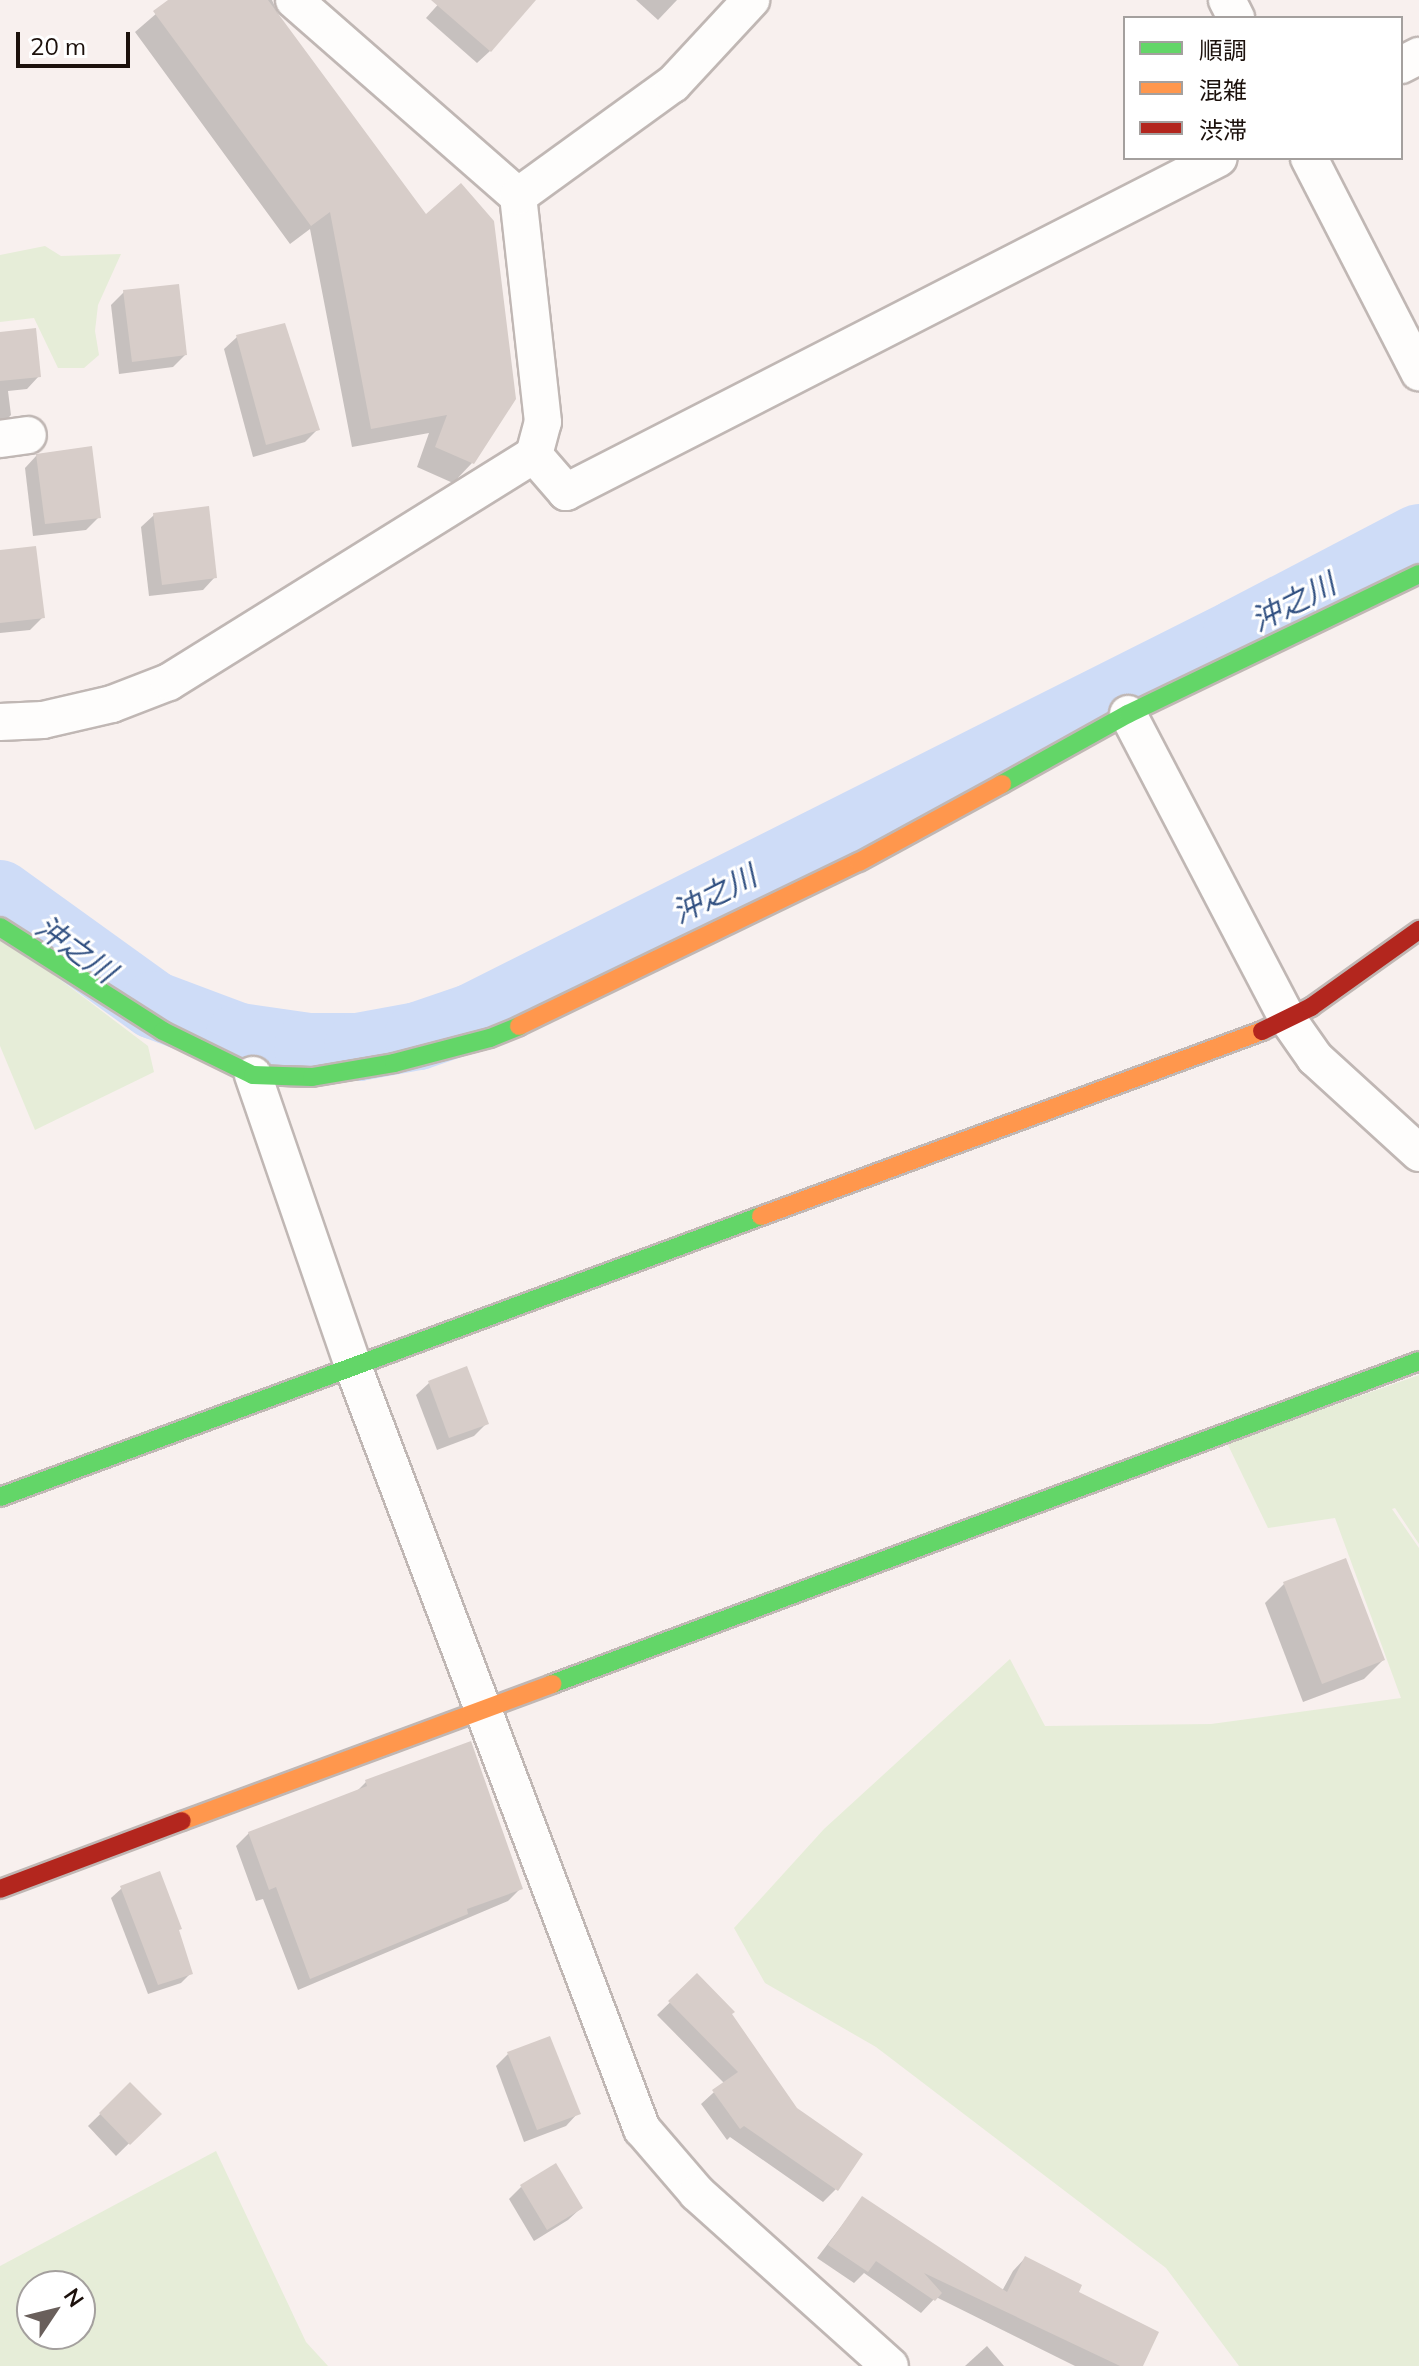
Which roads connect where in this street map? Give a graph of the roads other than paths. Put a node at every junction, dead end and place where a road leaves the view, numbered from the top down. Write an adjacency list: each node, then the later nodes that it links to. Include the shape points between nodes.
1 (294, 0): 5 (street)
2 (751, 0): 5 (street, via 673,84)
3 (1215, 160): 7 (street, via 566,492)
4 (1310, 160): 6 (street)
5 (518, 196): 7 (street, via 543,422)
6 (1419, 372)
7 (534, 455): 10 (street, via 169,682 112,704 43,720)
8 (1419, 574): 9 (street)
9 (1128, 714): 13 (street); 14 (street, via 859,862 490,1038 312,1077)
10 (0, 722)
11 (0, 927): 14 (street, via 163,1031)
12 (1419, 930): 13 (street, via 1311,1007)
13 (1287, 1018): 15 (street, via 1315,1058); 17 (street)
14 (253, 1075): 17 (street)
15 (1419, 1153)
16 (1419, 1361): 19 (street)
17 (354, 1369): 18 (street); 19 (street)
18 (0, 1497)
19 (484, 1711): 20 (street); 21 (street, via 642,2129 697,2193)
20 (0, 1889)
21 (890, 2366)

